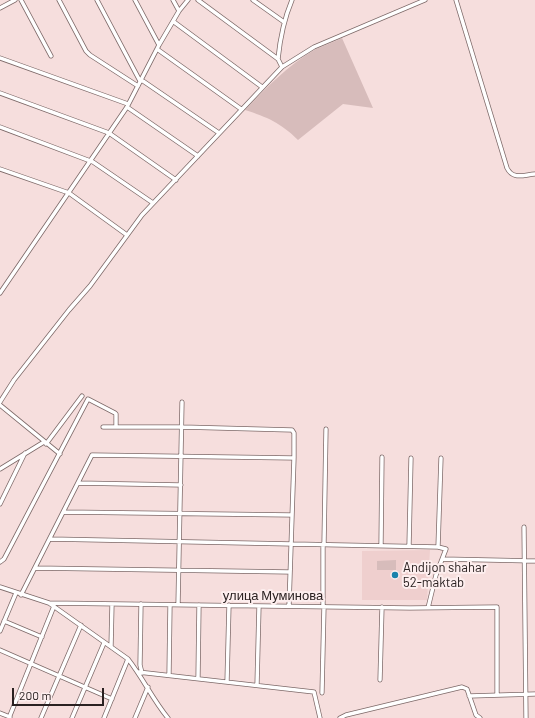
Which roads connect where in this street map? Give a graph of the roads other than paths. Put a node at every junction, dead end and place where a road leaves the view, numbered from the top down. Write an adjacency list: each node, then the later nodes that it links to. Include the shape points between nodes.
1 (15, 0): 13 (street)
2 (21, 0): 18 (street)
3 (59, 0): 23 (street, via 90,55)
4 (96, 0): 22 (street)
5 (135, 0): 17 (street)
6 (173, 0): 14 (street)
7 (188, 0): 14 (street)
8 (198, 0): 20 (street)
9 (253, 0): 16 (street)
10 (292, 0): 16 (street)
11 (425, 0): 21 (street, via 314,47)
12 (456, 0): 34 (street, via 507,168 511,175 515,176)
13 (0, 8)
14 (179, 11): 15 (street)
15 (174, 22): 17 (street); 24 (street)
16 (284, 22): 20 (street)
17 (158, 47): 22 (street); 27 (street)
18 (51, 56)
19 (0, 58): 26 (street)
20 (278, 60): 21 (street)
21 (282, 67): 24 (street)
22 (140, 81): 23 (street); 30 (street)
23 (138, 86): 26 (street)
24 (262, 87): 27 (street)
25 (0, 93): 29 (street)
26 (127, 106): 29 (street); 31 (street)
27 (241, 109): 30 (street)
28 (0, 127): 32 (street)
29 (109, 133): 32 (street); 35 (street)
30 (219, 133): 31 (street)
31 (198, 156): 35 (street)
32 (90, 161): 36 (street); 37 (street)
33 (0, 169): 36 (street)
34 (535, 174)
35 (176, 180): 37 (street)
36 (69, 193): 38 (street); 39 (street)
37 (153, 203): 38 (street)
38 (127, 234): 42 (street, via 90,286 11,384)
39 (0, 293)
40 (82, 396): 47 (street)
41 (182, 402): 45 (street)
42 (0, 404): 47 (street)
43 (103, 427): 44 (street)
44 (116, 427): 45 (street); 49 (street, via 115,412 88,399)
45 (182, 427): 50 (street); 52 (street, via 292,430)
46 (326, 429): 66 (street)
47 (45, 443): 48 (street); 49 (street)
48 (25, 454): 55 (street); 58 (street)
49 (60, 454): 73 (street, via 4,559)
50 (182, 456): 52 (street); 56 (street, via 92,455); 57 (street)
51 (382, 457): 67 (street)
52 (294, 458): 61 (street)
53 (411, 458): 68 (street)
54 (441, 458): 69 (street)
55 (0, 469)
56 (78, 483): 57 (street); 59 (street)
57 (181, 485): 60 (street)
58 (0, 504)
59 (64, 512): 60 (street); 63 (street)
60 (180, 514): 61 (street); 64 (street)
61 (292, 515): 65 (street)
62 (524, 527): 71 (street)
63 (50, 539): 64 (street); 74 (street)
64 (180, 542): 65 (street); 75 (street)
65 (291, 544): 66 (street); 76 (street)
66 (324, 544): 67 (street); 90 (street)
67 (381, 545): 68 (street)
68 (409, 546): 69 (street)
69 (438, 547): 70 (street, via 446,549)
70 (442, 559): 71 (street); 92 (street)
71 (524, 560): 72 (street); 112 (street)
72 (535, 561)
73 (0, 562)
74 (35, 568): 75 (street); 79 (street)
75 (179, 571): 76 (street); 84 (street)
76 (290, 572): 89 (street)
77 (0, 587): 78 (street)
78 (16, 593): 79 (street); 93 (street)
79 (21, 595): 80 (street)
80 (49, 603): 81 (street, улица Муминова); 87 (street)
81 (112, 604): 82 (street, улица Муминова); 98 (street)
82 (141, 604): 83 (street, улица Муминова); 102 (street)
83 (170, 605): 84 (street, улица Муминова); 104 (street)
84 (178, 605): 85 (street, улица Муминова)
85 (199, 605): 86 (street, улица Муминова); 105 (street)
86 (229, 605): 88 (street, улица Муминова); 107 (street)
87 (54, 606): 94 (street); 96 (street)
88 (259, 606): 89 (street, улица Муминова); 108 (street)
89 (289, 606): 90 (street, улица Муминова)
90 (323, 606): 91 (street, улица Муминова); 111 (street)
91 (382, 607): 92 (street, улица Муминова); 106 (street)
92 (428, 608): 114 (street, улица Муминова, via 497,607)
93 (4, 621): 95 (street); 96 (street)
94 (81, 625): 97 (street); 103 (street)
95 (0, 631)
96 (42, 637): 101 (street)
97 (104, 643): 98 (street); 109 (street)
98 (111, 647): 100 (street)
99 (0, 650): 101 (street)
100 (128, 660): 102 (street); 116 (street)
101 (32, 664): 103 (street); 118 (street)
102 (140, 672): 104 (street); 110 (street)
103 (59, 675): 109 (street); 119 (street)
104 (169, 675): 105 (street)
105 (198, 678): 107 (street)
106 (380, 680)
107 (227, 682): 108 (street)
108 (257, 685): 124 (street, via 314,692)
109 (86, 687): 116 (street); 120 (street)
110 (148, 687): 122 (street); 123 (street)
111 (322, 693)
112 (525, 694): 113 (street); 114 (street); 127 (street)
113 (535, 694)
114 (497, 695): 115 (street)
115 (469, 696): 125 (street, via 467,690 462,687); 126 (street, via 476,715)
116 (112, 698): 121 (street)
117 (0, 713): 118 (street)
118 (9, 718)
119 (41, 718)
120 (72, 718)
121 (104, 718)
122 (134, 718)
123 (167, 718)
124 (320, 718)
125 (340, 718)
126 (480, 718)
127 (526, 718)

